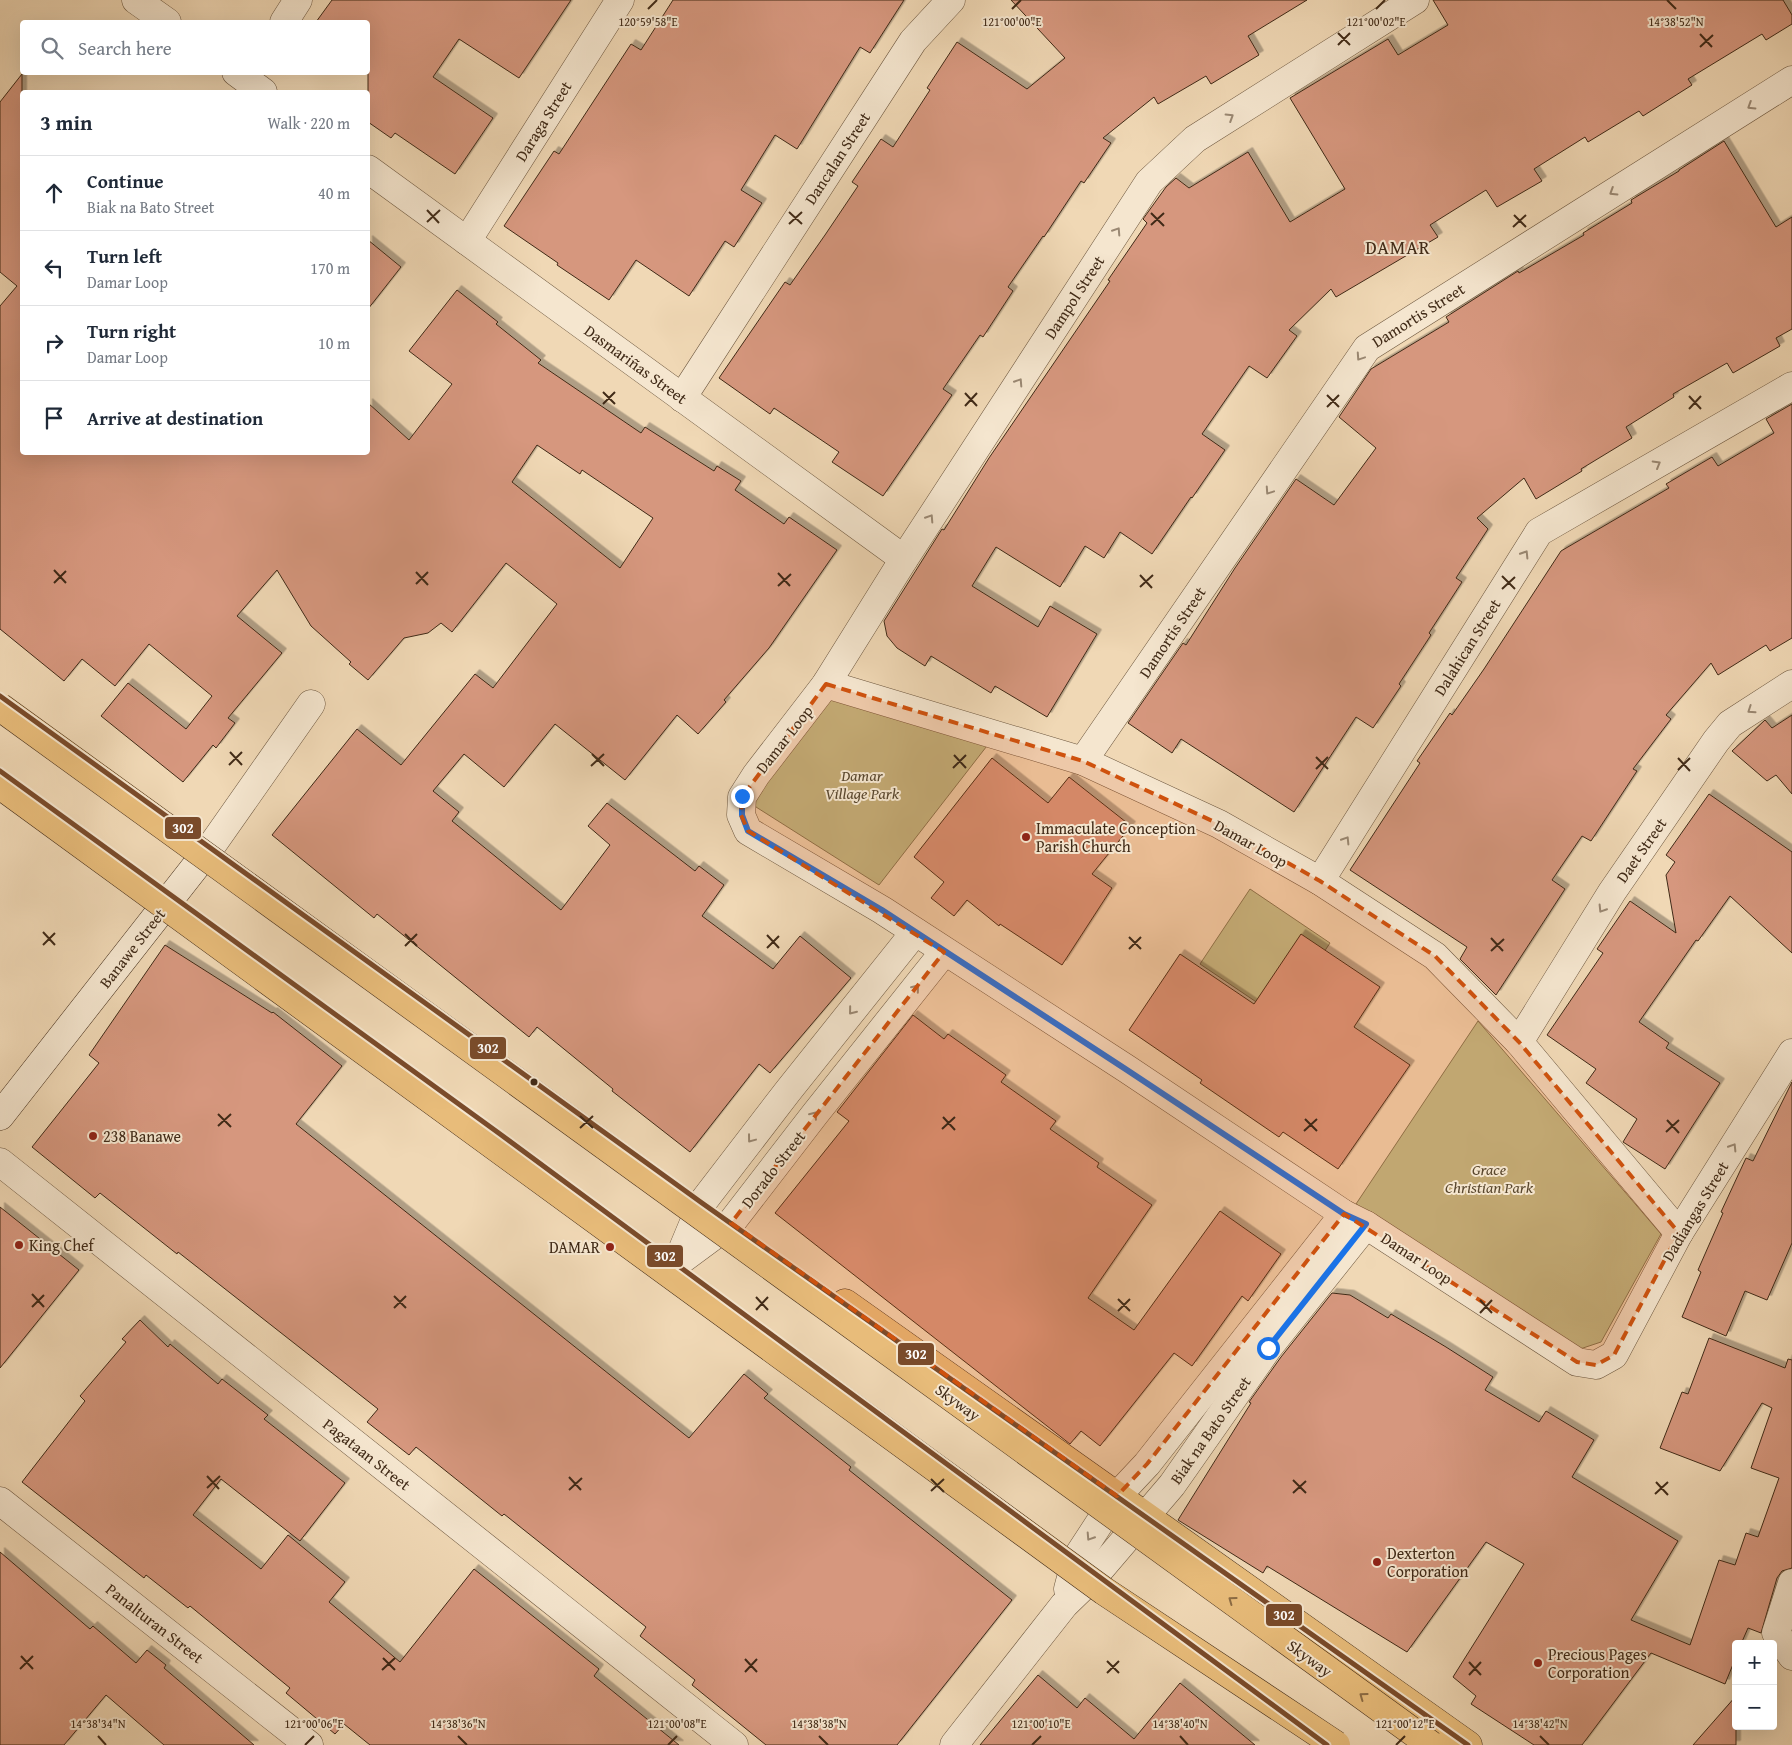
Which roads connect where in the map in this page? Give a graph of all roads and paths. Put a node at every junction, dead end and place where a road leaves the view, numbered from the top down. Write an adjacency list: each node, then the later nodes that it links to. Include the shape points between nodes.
1 (136, 0): 6 (street)
2 (298, 0): 7 (street)
3 (620, 0): 10 (street, Daraga Street)
4 (951, 0): 12 (street, Dancalan Street, via 913,42)
5 (1415, 0): 13 (street, Dampol Street, one-way to 5, via 1149,182 1196,139)
6 (164, 20)
7 (285, 20)
8 (1792, 80): 19 (street, Damortis Street, one-way to 19, via 1367,348)
9 (370, 170): 10 (street, Dasmariñas Street)
10 (467, 241): 12 (street, Dasmariñas Street)
11 (1792, 386): 23 (street, Dalahican Street, one-way to 11, via 1539,532)
12 (682, 398): 13 (street, Dasmariñas Street)
13 (904, 559): 14 (street, Dampol Street)
14 (826, 684): 19 (street, Damar Loop); 25 (street, Damar Loop, via 742,796 742,815 748,831)
15 (1792, 684): 27 (street, Daet Street, one-way to 27, via 1730,724 1716,741 1612,892)
16 (0, 696): 22 (main road)
17 (312, 704): 22 (street, Banawe Street)
18 (0, 707): 48 (main road, Skyway, one-way to 18, bridge)
19 (1083, 761): 23 (street, Damar Loop, via 1219,824)
20 (0, 771): 24 (main road)
21 (0, 785): 47 (main road, bridge, via 1104,1591)
22 (210, 848): 24 (street, Banawe Street); 31 (main road)
23 (1320, 881): 27 (street, Damar Loop, via 1435,956)
24 (173, 895): 29 (street, Banawe Street); 35 (main road)
25 (916, 932): 26 (street, Damar Loop); 31 (street, one-way to 31, via 788,1090)
26 (944, 952): 32 (street, Damar Loop); 33 (street, Dorado Street, one-way to 26)
27 (1519, 1042): 34 (street, Damar Loop)
28 (1792, 1053): 34 (street, Dadiangas Street, one-way to 28)
29 (0, 1116)
30 (0, 1162): 44 (street, Pagataan Street)
31 (702, 1203): 33 (main road); 35 (street)
32 (1355, 1219): 36 (street, Damar Loop, via 1577,1362); 37 (street, Biak na Bato Street); 39 (street, Biak na Bato Street, via 1172,1485)
33 (731, 1223): 35 (street, Dorado Street); 37 (main road)
34 (1679, 1233): 36 (street, Dadiangas Street, via 1614,1355)
35 (677, 1263): 40 (main road)
36 (1596, 1365)
37 (1117, 1496): 39 (main road); 40 (street, Biak na Bato Street, one-way to 40)
38 (0, 1500): 43 (street, Panalturan Street)
39 (1144, 1516): 40 (street, Biak na Bato Street); 49 (main road)
40 (1086, 1566): 45 (street, Biak na Bato Street, via 1064,1605); 46 (main road)
41 (1792, 1583): 42 (street, via 1776,1633)
42 (1792, 1656)
43 (309, 1745)
44 (734, 1745)
45 (954, 1745)
46 (1327, 1745)
47 (1336, 1745)
48 (1431, 1745)
49 (1468, 1745)

